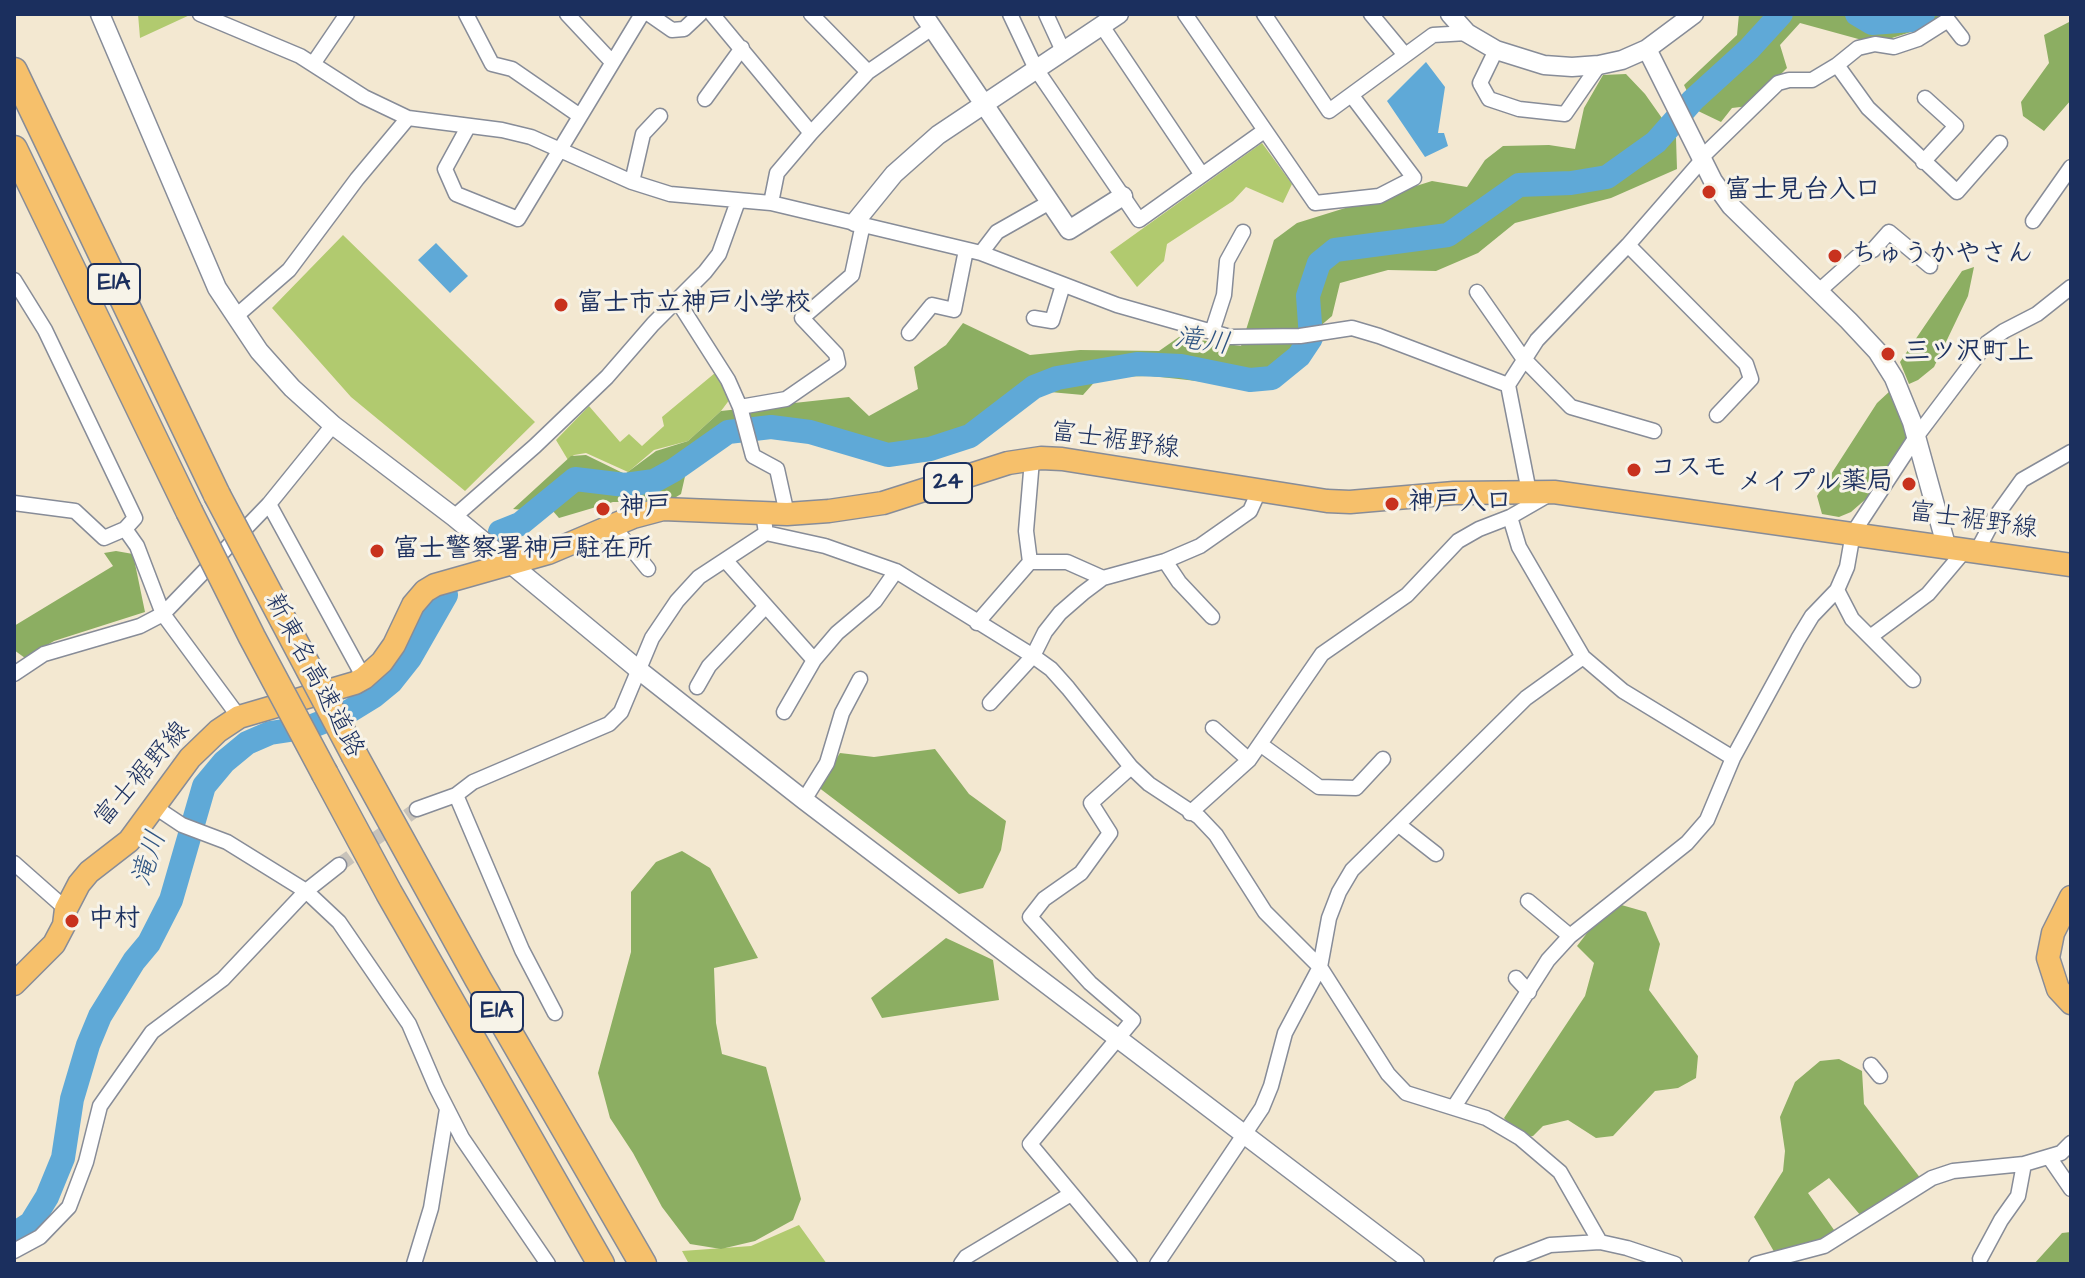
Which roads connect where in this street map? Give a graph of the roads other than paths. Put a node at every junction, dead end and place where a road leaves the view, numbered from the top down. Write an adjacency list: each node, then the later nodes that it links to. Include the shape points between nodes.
1 (100, 14): 69 (street, via 201,253)
2 (200, 14): 29 (street)
3 (347, 14): 29 (street)
4 (466, 14): 39 (street, via 492,64 512,69)
5 (567, 14): 28 (street)
6 (642, 14): 28 (street)
7 (649, 14): 8 (street, via 672,30 684,29)
8 (700, 14)
9 (712, 14): 23 (street)
10 (811, 14): 34 (street)
11 (1010, 14): 32 (street)
12 (1046, 14): 26 (street)
13 (1119, 14): 20 (street)
14 (1185, 14): 43 (street)
15 (1264, 14): 35 (street, via 1329,111)
16 (1371, 14): 27 (street)
17 (1450, 14): 21 (street)
18 (1690, 15): 24 (street)
19 (927, 21): 34 (street); 38 (street)
20 (1102, 26): 26 (street); 51 (street)
21 (1467, 33): 25 (street); 27 (street, via 1433,35)
22 (1962, 38): 31 (street, via 1948,20 1894,47 1858,48)
23 (742, 48): 37 (street); 44 (street)
24 (1647, 49): 30 (street); 48 (street)
25 (1496, 50): 30 (street, via 1544,65); 30 (street, via 1480,83 1489,99 1519,109 1565,114)
26 (1063, 51): 32 (street)
27 (1405, 55): 35 (street)
28 (612, 62): 39 (street)
29 (313, 64): 41 (street)
30 (1599, 65)
31 (1837, 65): 48 (street, via 1812,80 1778,83); 49 (street, via 1868,108)
32 (1036, 69): 38 (street); 53 (street)
33 (14, 71): 162 (highway, 新東名高速道路 / E1A, bridge, via 217,495 478,979)
34 (868, 72): 44 (street)
35 (1352, 96): 43 (street, via 1414,178 1379,196 1315,203)
36 (1925, 98): 49 (street, via 1956,126)
37 (705, 99)
38 (983, 106): 55 (street); 58 (street, via 938,135 894,174)
39 (580, 116): 47 (street)
40 (660, 116): 52 (street, via 643,134)
41 (408, 118): 42 (street); 69 (street, via 289,270)
42 (468, 127): 47 (street, via 502,130); 47 (street, via 445,169 456,194 518,219)
43 (1264, 131): 51 (street)
44 (811, 133): 56 (street, via 777,173)
45 (2000, 143): 49 (street, via 1957,192)
46 (14, 149): 161 (highway, 新東名高速道路 / E1A, bridge, via 252,637 397,907)
47 (561, 149): 52 (street)
48 (1700, 156): 60 (street); 66 (street, via 1731,206)
49 (1923, 162)
50 (2071, 167): 57 (street)
51 (1202, 175): 53 (street, via 1139,220)
52 (632, 182): 54 (street, via 670,194)
53 (1123, 196): 55 (street, via 1069,230)
54 (738, 201): 56 (street); 68 (street, via 719,254)
55 (1050, 202): 61 (street, via 997,232)
56 (771, 203): 58 (street)
57 (2033, 221)
58 (859, 223): 61 (street); 75 (street, via 852,275 802,318 836,354 838,363 786,399)
59 (1243, 232): 71 (street, via 1227,261 1224,295)
60 (1628, 245): 73 (street); 76 (street, via 1746,364 1751,379)
61 (974, 252): 64 (street); 72 (street, via 954,310 932,305)
62 (1930, 266): 66 (street, via 1889,232)
63 (14, 280): 92 (street, via 45,330 135,518)
64 (1063, 285): 70 (street, via 1052,321); 71 (street)
65 (2071, 287): 79 (street, via 1987,343)
66 (1820, 290): 79 (street, via 1877,351 1894,378)
67 (1477, 292): 73 (street)
68 (677, 300): 75 (street); 88 (street, via 597,387)
69 (235, 317): 77 (street, via 292,388)
70 (1034, 318)
71 (1212, 332): 74 (street, via 1239,338 1352,328)
72 (909, 333)
73 (1523, 358): 74 (street); 78 (street, via 1571,407)
74 (1508, 385): 83 (street)
75 (740, 407): 87 (street, via 753,456 777,469)
76 (1717, 415)
77 (333, 425): 86 (street); 88 (street)
78 (1654, 431)
79 (1916, 437): 93 (street); 94 (street)
80 (2071, 452): 94 (street, via 2022,480 1994,519)
81 (1032, 460): 82 (main road, 富士裾野線 / 24, via 1062,459); 87 (main road, 富士裾野線 / 24, via 883,503); 97 (street, via 1026,531)
82 (1259, 491): 83 (main road, 富士裾野線 / 24, via 1350,502); 96 (street, via 1250,511 1227,530)
83 (1529, 492): 84 (main road, 富士裾野線 / 24)
84 (1554, 492): 89 (street); 93 (main road, 富士裾野線 / 24)
85 (14, 503): 92 (street, via 75,511 104,538)
86 (269, 504): 105 (street); 114 (street)
87 (787, 514): 90 (main road, 富士裾野線 / 24)
88 (454, 517): 98 (street)
89 (1510, 517): 110 (street, via 1519,547); 122 (street, via 1458,541 1407,595 1322,654)
90 (764, 523): 91 (main road, 富士裾野線 / 24, via 663,509); 95 (street); 101 (street)
91 (613, 526): 98 (main road, 富士裾野線 / 24); 100 (street)
92 (125, 529): 105 (street, via 137,546)
93 (1853, 533): 94 (main road, 富士裾野線 / 24); 103 (street)
94 (1963, 548): 99 (main road, 富士裾野線 / 24); 108 (street, via 1928,594)
95 (726, 561): 104 (street); 112 (street, via 699,577 677,601 652,638)
96 (1165, 561): 102 (street); 106 (street)
97 (1030, 562): 102 (street, via 1067,562); 107 (street)
98 (512, 564): 112 (street); 114 (main road, 富士裾野線 / 24, via 425,591 382,662)
99 (2071, 565)
100 (648, 569)
101 (896, 571): 107 (street); 111 (street, via 875,601)
102 (1103, 578): 109 (street, via 1060,613)
103 (1837, 590): 108 (street, via 1852,619); 123 (street, via 1812,616)
104 (766, 606): 111 (street); 117 (street, via 709,666)
105 (163, 614): 113 (street, via 140,626 44,654); 120 (street)
106 (1212, 617)
107 (977, 623): 109 (street)
108 (1870, 637): 116 (street)
109 (1033, 656): 118 (street); 126 (street, via 1068,688)
110 (1583, 657): 123 (street, via 1623,691); 132 (street, via 1526,698)
111 (814, 660): 119 (street)
112 (640, 671): 127 (street, via 621,712 609,724 473,782); 128 (street)
113 (14, 674)
114 (364, 678): 120 (main road, 富士裾野線 / 24)
115 (860, 679): 128 (street, via 842,713 827,763)
116 (1913, 680)
117 (697, 687)
118 (990, 703)
119 (784, 712)
120 (239, 717): 129 (main road, 富士裾野線 / 24, via 190,758)
121 (1213, 728): 125 (street)
122 (1260, 744): 124 (street, via 1319,787 1356,788); 125 (street)
123 (1733, 758): 140 (street, via 1707,820 1687,843)
124 (1383, 759)
125 (1249, 760): 131 (street)
126 (1131, 767): 131 (street); 147 (street, via 1091,803 1110,833 1081,873 1044,899 1030,917 1090,983 1133,1020)
127 (456, 795): 130 (street); 146 (street)
128 (804, 800): 147 (street)
129 (155, 807): 136 (street, via 182,825 227,842); 139 (main road, 富士裾野線 / 24, via 129,841 89,872)
130 (417, 809)
131 (1190, 813): 141 (street, via 1216,835 1265,912)
132 (1399, 825): 133 (street); 141 (street, via 1352,870 1339,892)
133 (1436, 854)
134 (14, 863): 139 (street)
135 (339, 865): 136 (street)
136 (306, 891): 149 (street, via 339,922 409,1024); 157 (street, via 223,979 152,1032 100,1106 69,1207 40,1237)
137 (2071, 897): 145 (main road, via 2053,933 2048,958 2058,989)
138 (1528, 901): 140 (street)
139 (66, 909): 143 (main road, 富士裾野線 / 24, via 54,944)
140 (1570, 936): 144 (street)
141 (1320, 967): 148 (street, via 1388,1074 1406,1093); 150 (street, via 1285,1033 1262,1108)
142 (1516, 978): 144 (street)
143 (14, 984)
144 (1529, 992): 148 (street)
145 (2071, 1003)
146 (555, 1013)
147 (1118, 1039): 150 (street); 155 (street, via 1030,1144)
148 (1454, 1107): 156 (street, via 1520,1138 1560,1172)
149 (447, 1109): 159 (street, via 431,1208); 160 (street)
150 (1244, 1135): 165 (street); 166 (street)
151 (2071, 1143): 152 (street)
152 (2049, 1157): 153 (street); 154 (street)
153 (2024, 1164): 158 (street, via 2018,1196); 169 (street, via 1932,1178 1824,1246)
154 (2071, 1189)
155 (1071, 1194): 163 (street); 164 (street)
156 (1600, 1242): 167 (street, via 1550,1245); 168 (street)
157 (14, 1251)
158 (1980, 1259)
159 (414, 1264)
160 (548, 1264)
161 (601, 1264)
162 (643, 1264)
163 (961, 1264)
164 (1130, 1264)
165 (1157, 1264)
166 (1415, 1264)
167 (1501, 1264)
168 (1675, 1264)
169 (1756, 1264)

